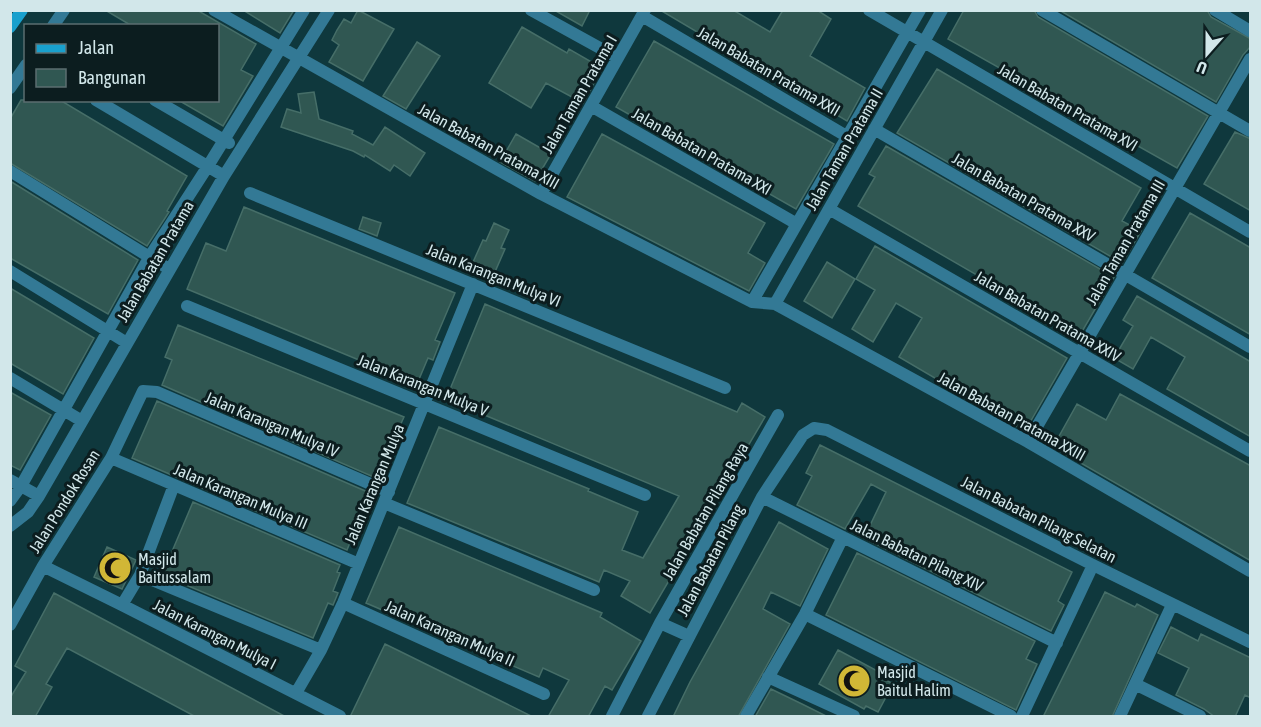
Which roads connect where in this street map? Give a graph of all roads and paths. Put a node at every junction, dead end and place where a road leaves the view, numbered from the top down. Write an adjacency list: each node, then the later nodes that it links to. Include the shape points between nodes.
1 (22, 10): 14 (street)
2 (64, 10): 13 (street)
3 (214, 10): 18 (street, Jalan Babatan Pratama XIII)
4 (303, 10): 18 (street, Jalan Babatan Pratama)
5 (329, 10): 20 (street, Jalan Babatan Pratama)
6 (531, 10): 19 (street)
7 (869, 10): 16 (street, Jalan Babatan Pratama XVI)
8 (920, 10): 16 (street, Jalan Taman Pratama II)
9 (942, 10): 17 (street, Jalan Taman Pratama II)
10 (1042, 10): 27 (street)
11 (1215, 10): 15 (street)
12 (644, 13): 19 (street, Jalan Taman Pratama I); 30 (street, Jalan Babatan Pratama XXII)
13 (54, 24)
14 (10, 27)
15 (1251, 31)
16 (908, 33): 17 (street, Jalan Babatan Pratama XVI); 30 (street, Jalan Taman Pratama II)
17 (924, 42): 28 (street, Jalan Taman Pratama II); 36 (street, Jalan Babatan Pratama XVI)
18 (281, 49): 20 (street, Jalan Babatan Pratama XIII); 31 (street, Jalan Babatan Pratama)
19 (618, 58): 26 (street, Jalan Taman Pratama I)
20 (299, 59): 32 (street, Jalan Babatan Pratama); 38 (street, Jalan Babatan Pratama XIII)
21 (1251, 59): 27 (street, Jalan Taman Pratama III)
22 (24, 68): 23 (street)
23 (10, 88)
24 (99, 102): 33 (street)
25 (158, 102): 31 (street)
26 (591, 106): 38 (street, Jalan Taman Pratama I); 40 (street, Jalan Babatan Pratama XXI)
27 (1219, 113): 29 (street); 36 (street, Jalan Taman Pratama III)
28 (874, 129): 39 (street, Jalan Taman Pratama II); 45 (street, Jalan Babatan Pratama XXV)
29 (1251, 131)
30 (848, 137): 40 (street, Jalan Taman Pratama II)
31 (225, 140): 32 (street); 33 (street, Jalan Babatan Pratama)
32 (240, 150): 35 (street, Jalan Babatan Pratama)
33 (208, 166): 35 (street); 42 (street, Jalan Babatan Pratama)
34 (10, 171): 42 (street)
35 (224, 176): 43 (street, Jalan Babatan Pratama)
36 (1175, 188): 41 (street, Jalan Babatan Pratama XVI); 45 (street, Jalan Taman Pratama III)
37 (250, 193): 46 (street, Jalan Karangan Mulya VI)
38 (541, 194): 47 (street, Jalan Babatan Pratama XIII)
39 (829, 209): 48 (street, Jalan Taman Pratama II); 53 (street, Jalan Babatan Pratama XXIV)
40 (797, 224): 47 (street, Jalan Taman Pratama II)
41 (1251, 231)
42 (150, 256): 43 (street); 50 (street, Jalan Babatan Pratama)
43 (169, 269): 51 (street, Jalan Babatan Pratama)
44 (10, 271): 50 (street)
45 (1125, 275): 52 (street, Jalan Babatan Pratama XXV); 53 (street, Jalan Taman Pratama III)
46 (473, 284): 55 (street, Jalan Karangan Mulya VI); 57 (street, Jalan Karangan Mulya)
47 (752, 302): 48 (street, Jalan Babatan Pratama XXIII)
48 (775, 304): 62 (street, Jalan Babatan Pratama XXIII)
49 (187, 306): 57 (street, Jalan Karangan Mulya V)
50 (108, 331): 51 (street); 58 (street, Jalan Babatan Pratama)
51 (127, 343): 60 (street, Jalan Babatan Pratama)
52 (1251, 347)
53 (1080, 353): 62 (street, Jalan Taman Pratama III); 63 (street, Jalan Babatan Pratama XXIV)
54 (10, 378): 58 (street)
55 (725, 388)
56 (142, 392): 64 (street, Jalan Pondok Rosan); 70 (street, Jalan Karangan Mulya IV, via 152,391)
57 (425, 405): 67 (street, Jalan Karangan Mulya V); 70 (street, Jalan Karangan Mulya)
58 (64, 409): 60 (street); 65 (street, Jalan Babatan Pratama)
59 (778, 415): 85 (street, Jalan Babatan Pilang Raya)
60 (82, 421): 68 (street, Jalan Babatan Pratama)
61 (814, 428): 69 (street, Jalan Babatan Pilang, via 803,435); 75 (street, Jalan Babatan Pilang Selatan, via 827,430)
62 (1028, 442): 77 (street, Jalan Babatan Pratama XXIII)
63 (1251, 451)
64 (111, 458): 66 (street, Jalan Karangan Mulya III); 76 (street, Jalan Pondok Rosan)
65 (16, 483): 68 (street); 71 (street, Jalan Babatan Pratama)
66 (174, 485): 74 (street, Jalan Karangan Mulya III); 78 (street)
67 (645, 495)
68 (39, 496): 72 (street, Jalan Babatan Pratama, via 28,512)
69 (762, 497): 73 (street, Jalan Babatan Pilang XIV); 86 (street, Jalan Babatan Pilang)
70 (387, 498): 74 (street, Jalan Karangan Mulya); 79 (street, Jalan Karangan Mulya IV)
71 (10, 501)
72 (10, 526)
73 (843, 537): 83 (street); 88 (street, Jalan Babatan Pilang XIV)
74 (359, 564): 80 (street, Jalan Karangan Mulya)
75 (1093, 565): 82 (street, Jalan Babatan Pilang Selatan); 88 (street)
76 (43, 566): 81 (street, Jalan Karangan Mulya I); 84 (street, Jalan Pondok Rosan)
77 (1251, 572)
78 (140, 575): 81 (street); 89 (street, Jalan Karangan Mulya I)
79 (594, 590)
80 (343, 603): 89 (street, Jalan Karangan Mulya); 93 (street, Jalan Karangan Mulya II)
81 (122, 605): 92 (street, Jalan Karangan Mulya I)
82 (1172, 605): 87 (street, Jalan Babatan Pilang Selatan); 91 (street)
83 (805, 614): 90 (street); 99 (street)
84 (10, 624)
85 (663, 624): 86 (street); 96 (street, Jalan Babatan Pilang Raya)
86 (684, 634): 94 (street, Jalan Babatan Pilang)
87 (1250, 642)
88 (1057, 643): 100 (street)
89 (321, 650): 92 (street, Jalan Karangan Mulya)
90 (768, 677): 97 (street); 98 (street)
91 (1135, 684): 101 (street); 102 (street)
92 (296, 693): 95 (street, Jalan Karangan Mulya I)
93 (544, 693)
94 (652, 715)
95 (340, 717)
96 (612, 717)
97 (746, 717)
98 (854, 717)
99 (1011, 717)
100 (1022, 717)
101 (1120, 717)
102 (1200, 717)

